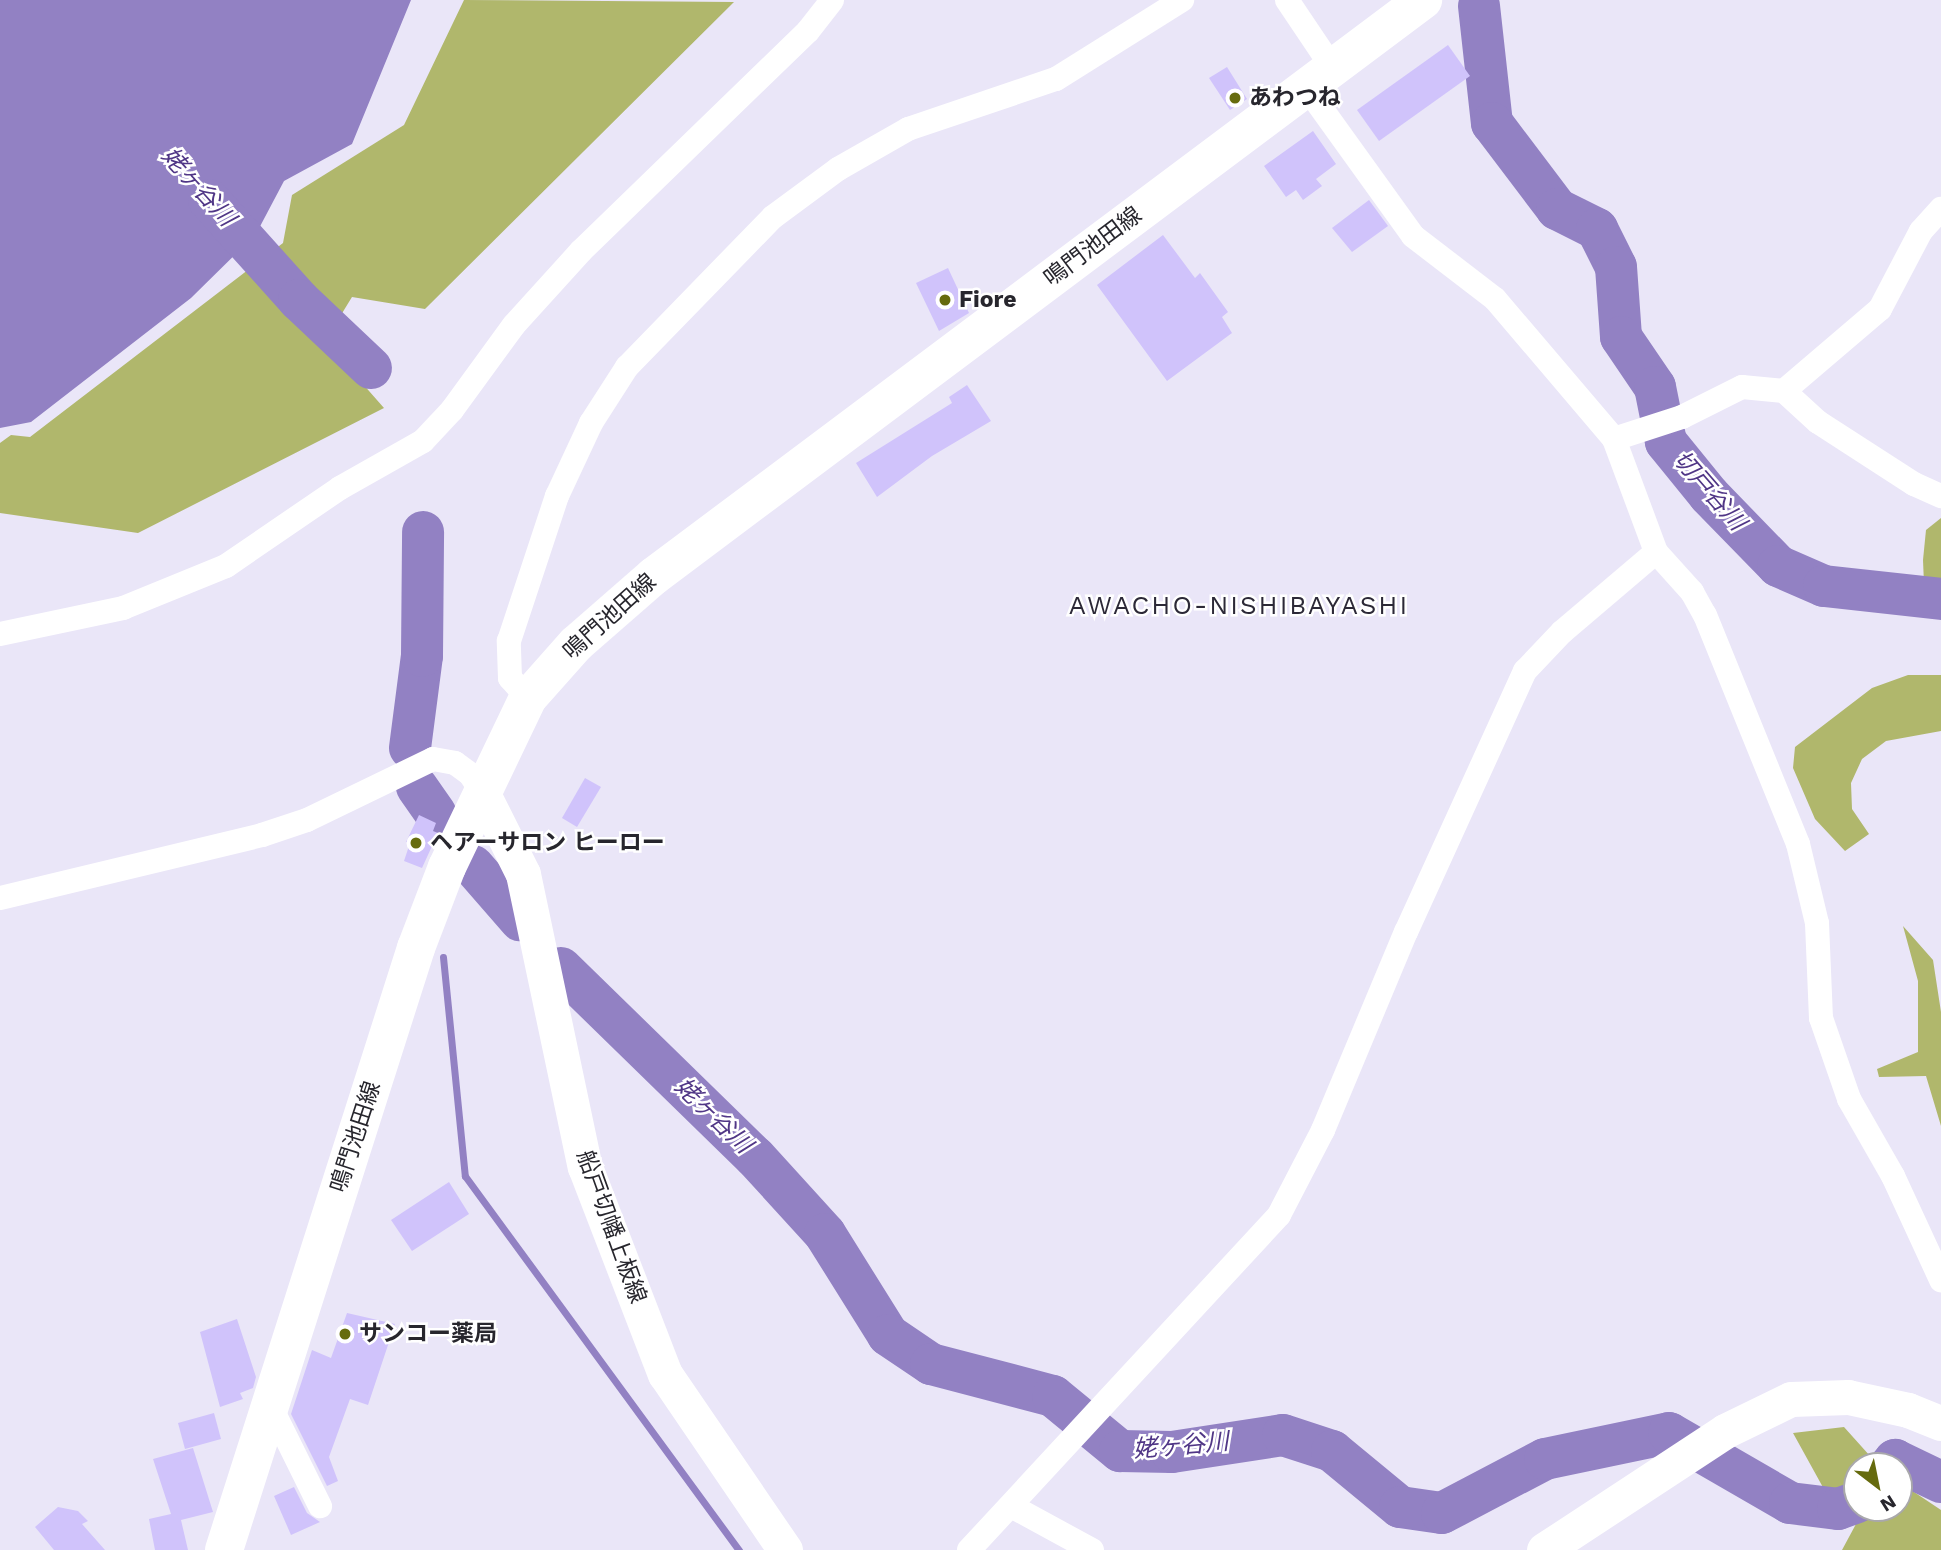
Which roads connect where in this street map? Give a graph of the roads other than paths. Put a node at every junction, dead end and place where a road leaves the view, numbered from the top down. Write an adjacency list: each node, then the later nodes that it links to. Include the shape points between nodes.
1 (832, 0): 11 (street, via 808,31 581,251 514,325 452,410 423,441 340,488 226,566 123,608)
2 (1182, 0): 12 (street, via 1056,79 908,130 838,169 773,217 627,367 591,422 557,496 509,641 510,678)
3 (1287, 0): 5 (street)
4 (1423, 0): 5 (main road, 鳴門池田線)
5 (1319, 77): 8 (street, via 1413,236 1495,299); 12 (main road, 鳴門池田線, via 654,576 576,644)
6 (1941, 209): 7 (street, via 1921,231 1880,309)
7 (1784, 391): 8 (street, via 1742,387); 9 (street, via 1818,422)
8 (1614, 439): 10 (street)
9 (1941, 496)
10 (1656, 552): 15 (street, via 1692,592 1705,615 1798,844 1817,923 1821,1018 1849,1099 1893,1176); 19 (street, via 1562,632 1525,671 1323,1129 1279,1216 1084,1422)
11 (0, 634)
12 (528, 698): 13 (main road, 鳴門池田線)
13 (483, 794): 14 (street, via 470,774 455,763 433,759 307,820 262,835); 16 (main road, 鳴門池田線, via 447,867 416,948); 21 (main road, 船戸切幡上板線, via 523,874 585,1167 665,1374)
14 (0, 898)
15 (1941, 1280)
16 (270, 1405): 18 (street); 20 (main road, 鳴門池田線)
17 (1941, 1423): 24 (main road, via 1908,1410 1848,1397 1802,1399 1759,1412)
18 (320, 1506)
19 (1013, 1507): 22 (street, via 984,1530); 23 (street)
20 (224, 1550)
21 (785, 1550)
22 (969, 1550)
23 (1092, 1550)
24 (1544, 1550)

